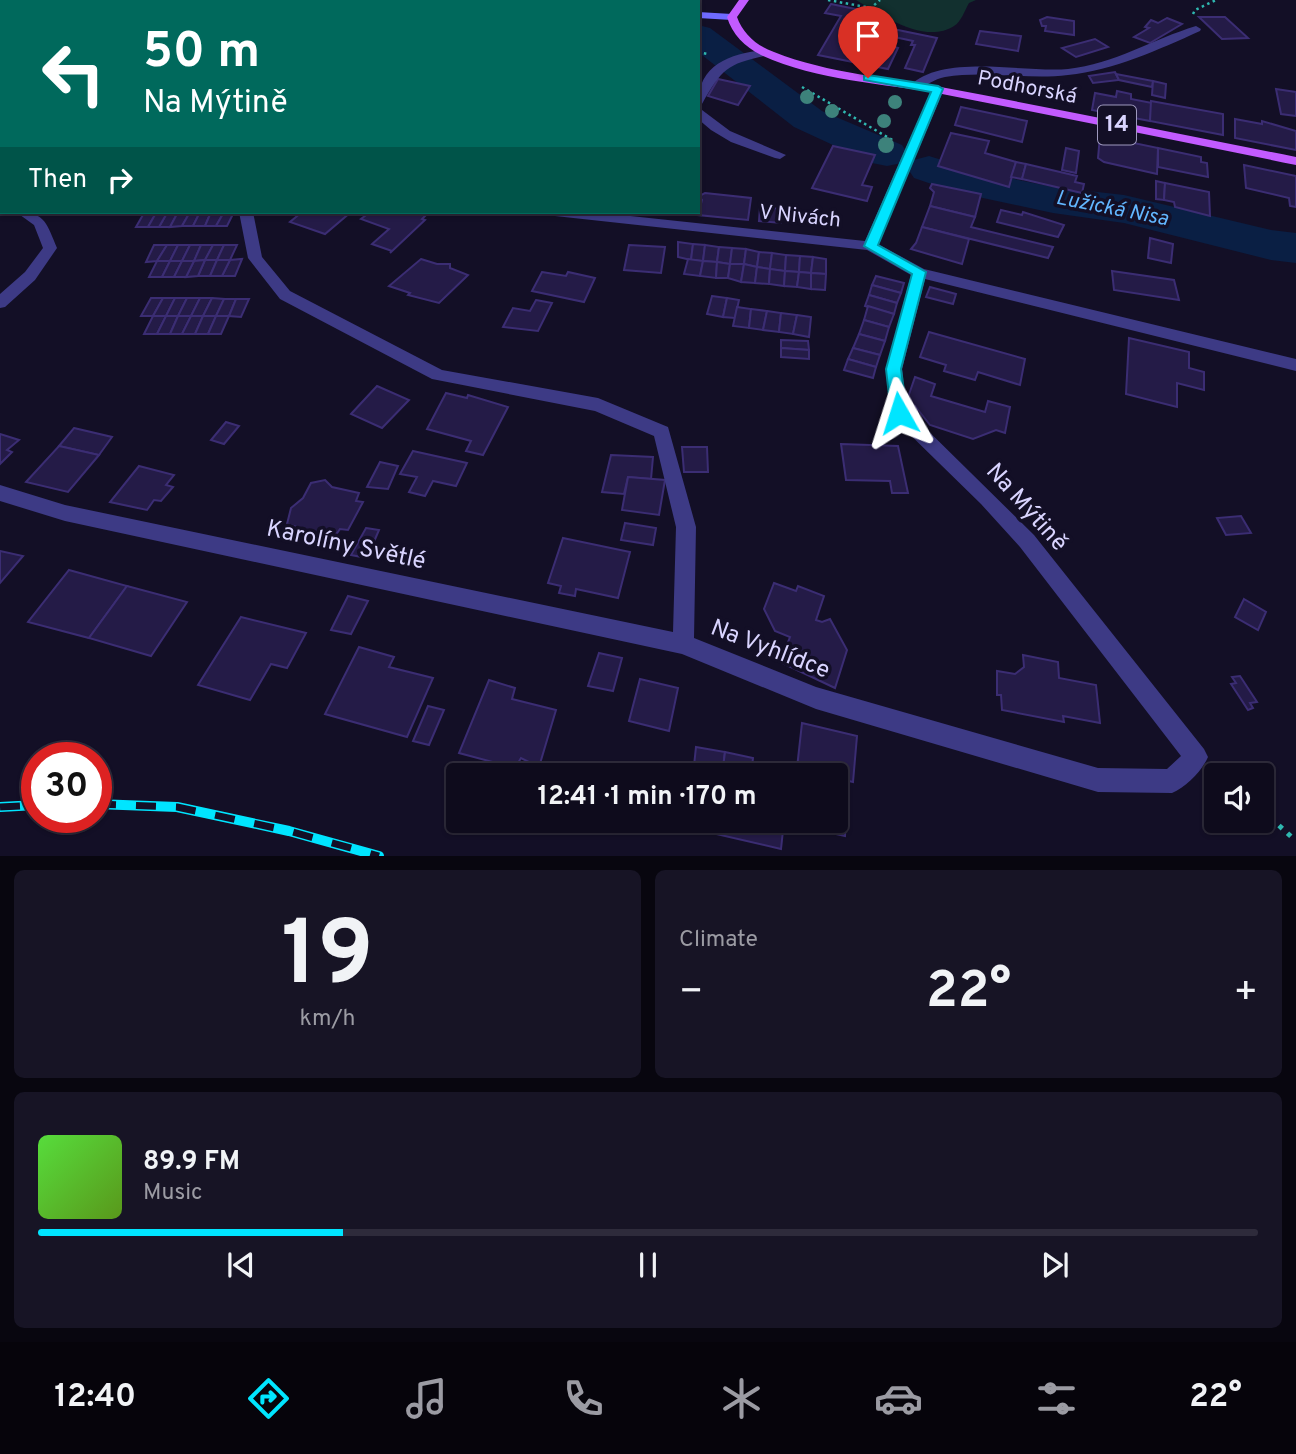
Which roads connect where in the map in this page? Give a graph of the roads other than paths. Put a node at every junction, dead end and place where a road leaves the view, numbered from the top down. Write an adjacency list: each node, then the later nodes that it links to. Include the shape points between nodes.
1 (744, 0): 3 (main road)
2 (700, 15): 3 (street)
3 (732, 17): 5 (main road, Podhorská / 14, via 737,29)
4 (1196, 29): 6 (street, Podhorská, via 1105,65 1067,72 950,73 925,77)
5 (765, 53): 6 (main road, Podhorská / 14, via 827,72); 8 (street, via 728,60)
6 (916, 86): 7 (main road, Podhorská / 14)
7 (938, 89): 11 (main road, Podhorská / 14); 15 (street, V Nivách)
8 (700, 97)
9 (700, 113): 10 (street, via 730,138)
10 (780, 155)
11 (1296, 161)
12 (26, 214): 17 (street, via 40,223 50,248 30,276)
13 (246, 214): 20 (street, Na Vyhlídce, via 255,258 285,295 438,375 598,405 662,432 686,527)
14 (574, 214): 15 (street, V Nivách)
15 (870, 246): 16 (street)
16 (919, 272): 18 (street); 21 (street, Na Mýtině, via 894,369 899,413 1027,541)
17 (0, 303)
18 (1296, 365)
19 (0, 493): 20 (street, Karolíny Světlé, via 65,513)
20 (683, 644): 21 (street, Na Vyhlídce, via 816,698 1098,780 1172,781)
21 (1196, 757)

